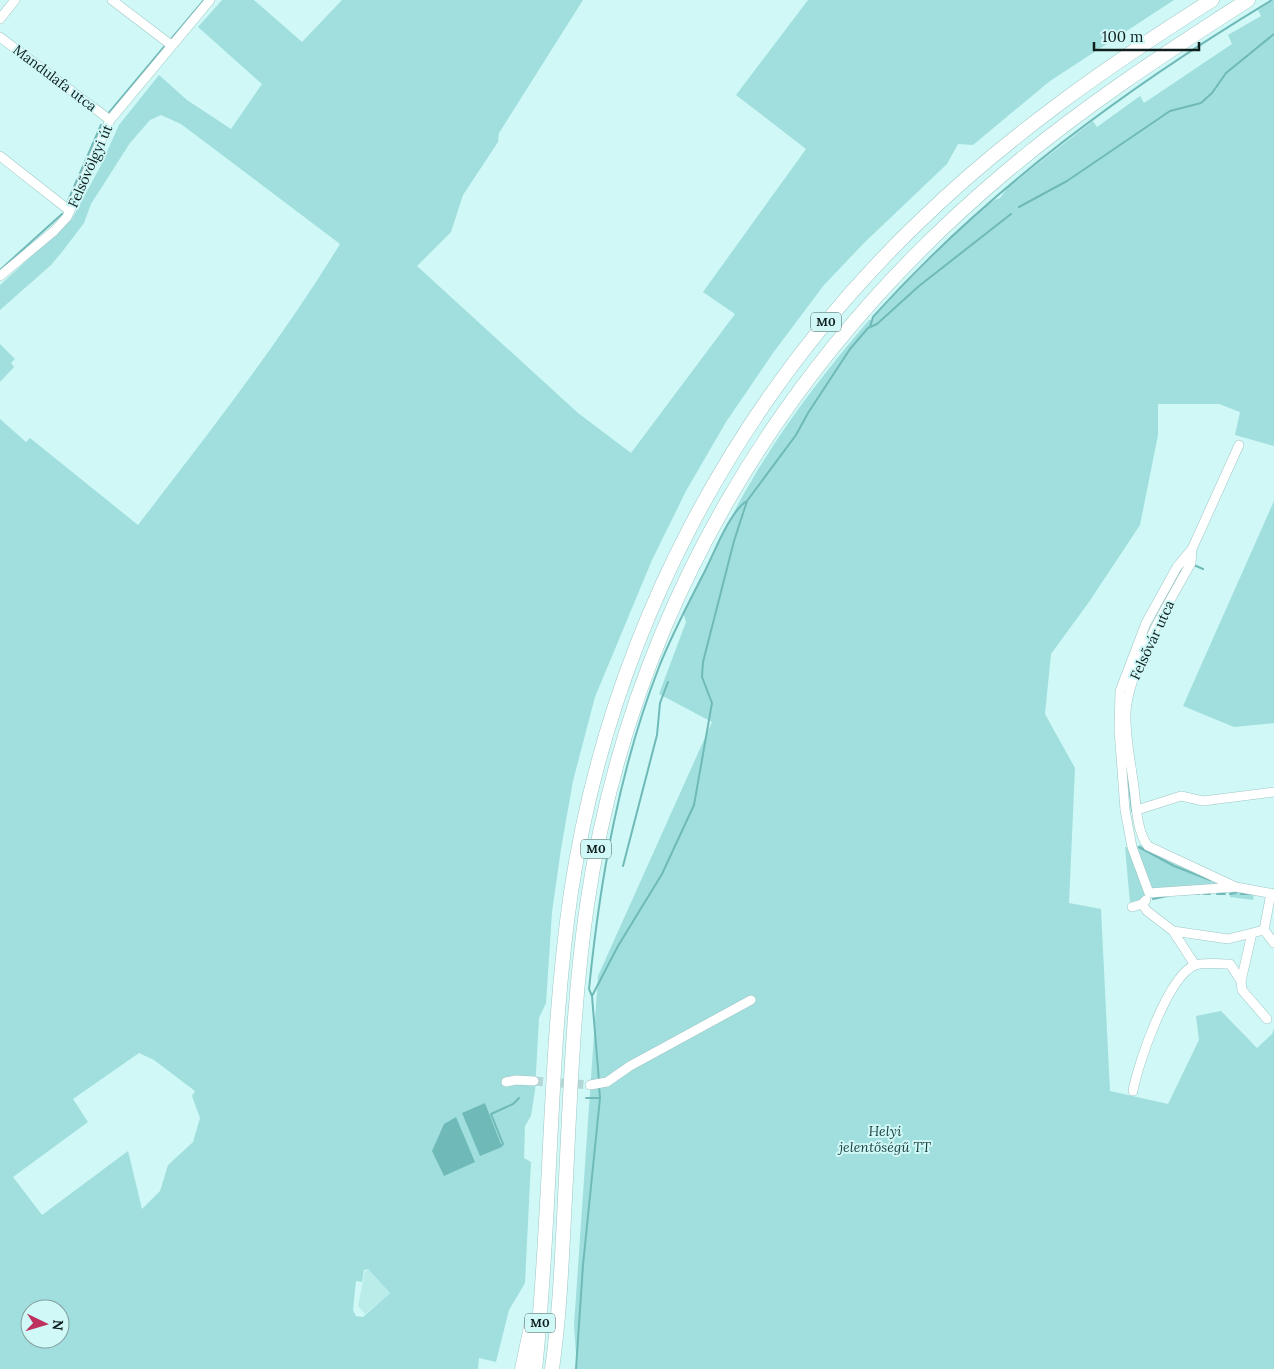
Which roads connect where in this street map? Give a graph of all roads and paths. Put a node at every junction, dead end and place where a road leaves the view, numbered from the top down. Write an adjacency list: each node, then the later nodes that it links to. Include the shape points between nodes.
1 (15, 0): 7 (street)
2 (112, 0): 10 (street)
3 (210, 0): 10 (street, Felsővölgyi út)
4 (1194, 0): 9 (highway, via 1160,24)
5 (1212, 0): 9 (highway, M0)
6 (1248, 0): 38 (highway, M0, via 1072,119 1006,172 914,256 860,313 805,381 760,445 712,528 645,672 623,738 597,844 578,974)
7 (0, 20)
8 (0, 37): 11 (street, Mandulafa utca)
9 (1150, 39): 37 (highway, M0, via 1062,101 992,157 922,219 872,270 820,329 764,402 726,462 673,559 642,629 618,697 579,849 561,980)
10 (171, 45): 11 (street, Felsővölgyi út)
11 (110, 120): 13 (street, Felsővölgyi út)
12 (0, 156): 13 (street)
13 (70, 212): 14 (street, Felsővölgyi út, via 54,231)
14 (0, 276)
15 (1239, 445): 16 (street, Felsővár utca)
16 (1192, 549): 18 (street, Felsővár utca, via 1191,563 1142,658 1128,698 1126,725); 19 (street, Felsővár utca, via 1177,567 1146,623 1120,691 1121,764)
17 (1274, 792): 18 (street, via 1203,801 1181,796)
18 (1138, 810): 19 (street, Felsővár utca)
19 (1136, 843): 20 (street); 21 (street, Felsővár utca)
20 (1236, 887): 21 (street); 22 (street)
21 (1149, 893): 23 (street)
22 (1273, 893): 25 (street)
23 (1142, 904): 24 (street); 26 (street)
24 (1132, 907)
25 (1264, 930): 27 (street); 28 (street)
26 (1173, 931): 27 (street, via 1228,939); 29 (street)
27 (1252, 933): 30 (street)
28 (1274, 943)
29 (1195, 965): 30 (street, via 1230,964); 36 (street, via 1178,978 1166,997 1135,1076)
30 (1241, 981): 32 (street, via 1242,990)
31 (751, 1000): 35 (street)
32 (1267, 1019)
33 (534, 1081): 34 (street)
34 (506, 1082)
35 (597, 1084)
36 (1133, 1091)
37 (543, 1277): 39 (highway); 40 (highway, M0)
38 (559, 1304): 41 (highway, M0); 42 (highway, via 564,1327)
39 (522, 1369)
40 (535, 1369)
41 (552, 1369)
42 (561, 1369)

